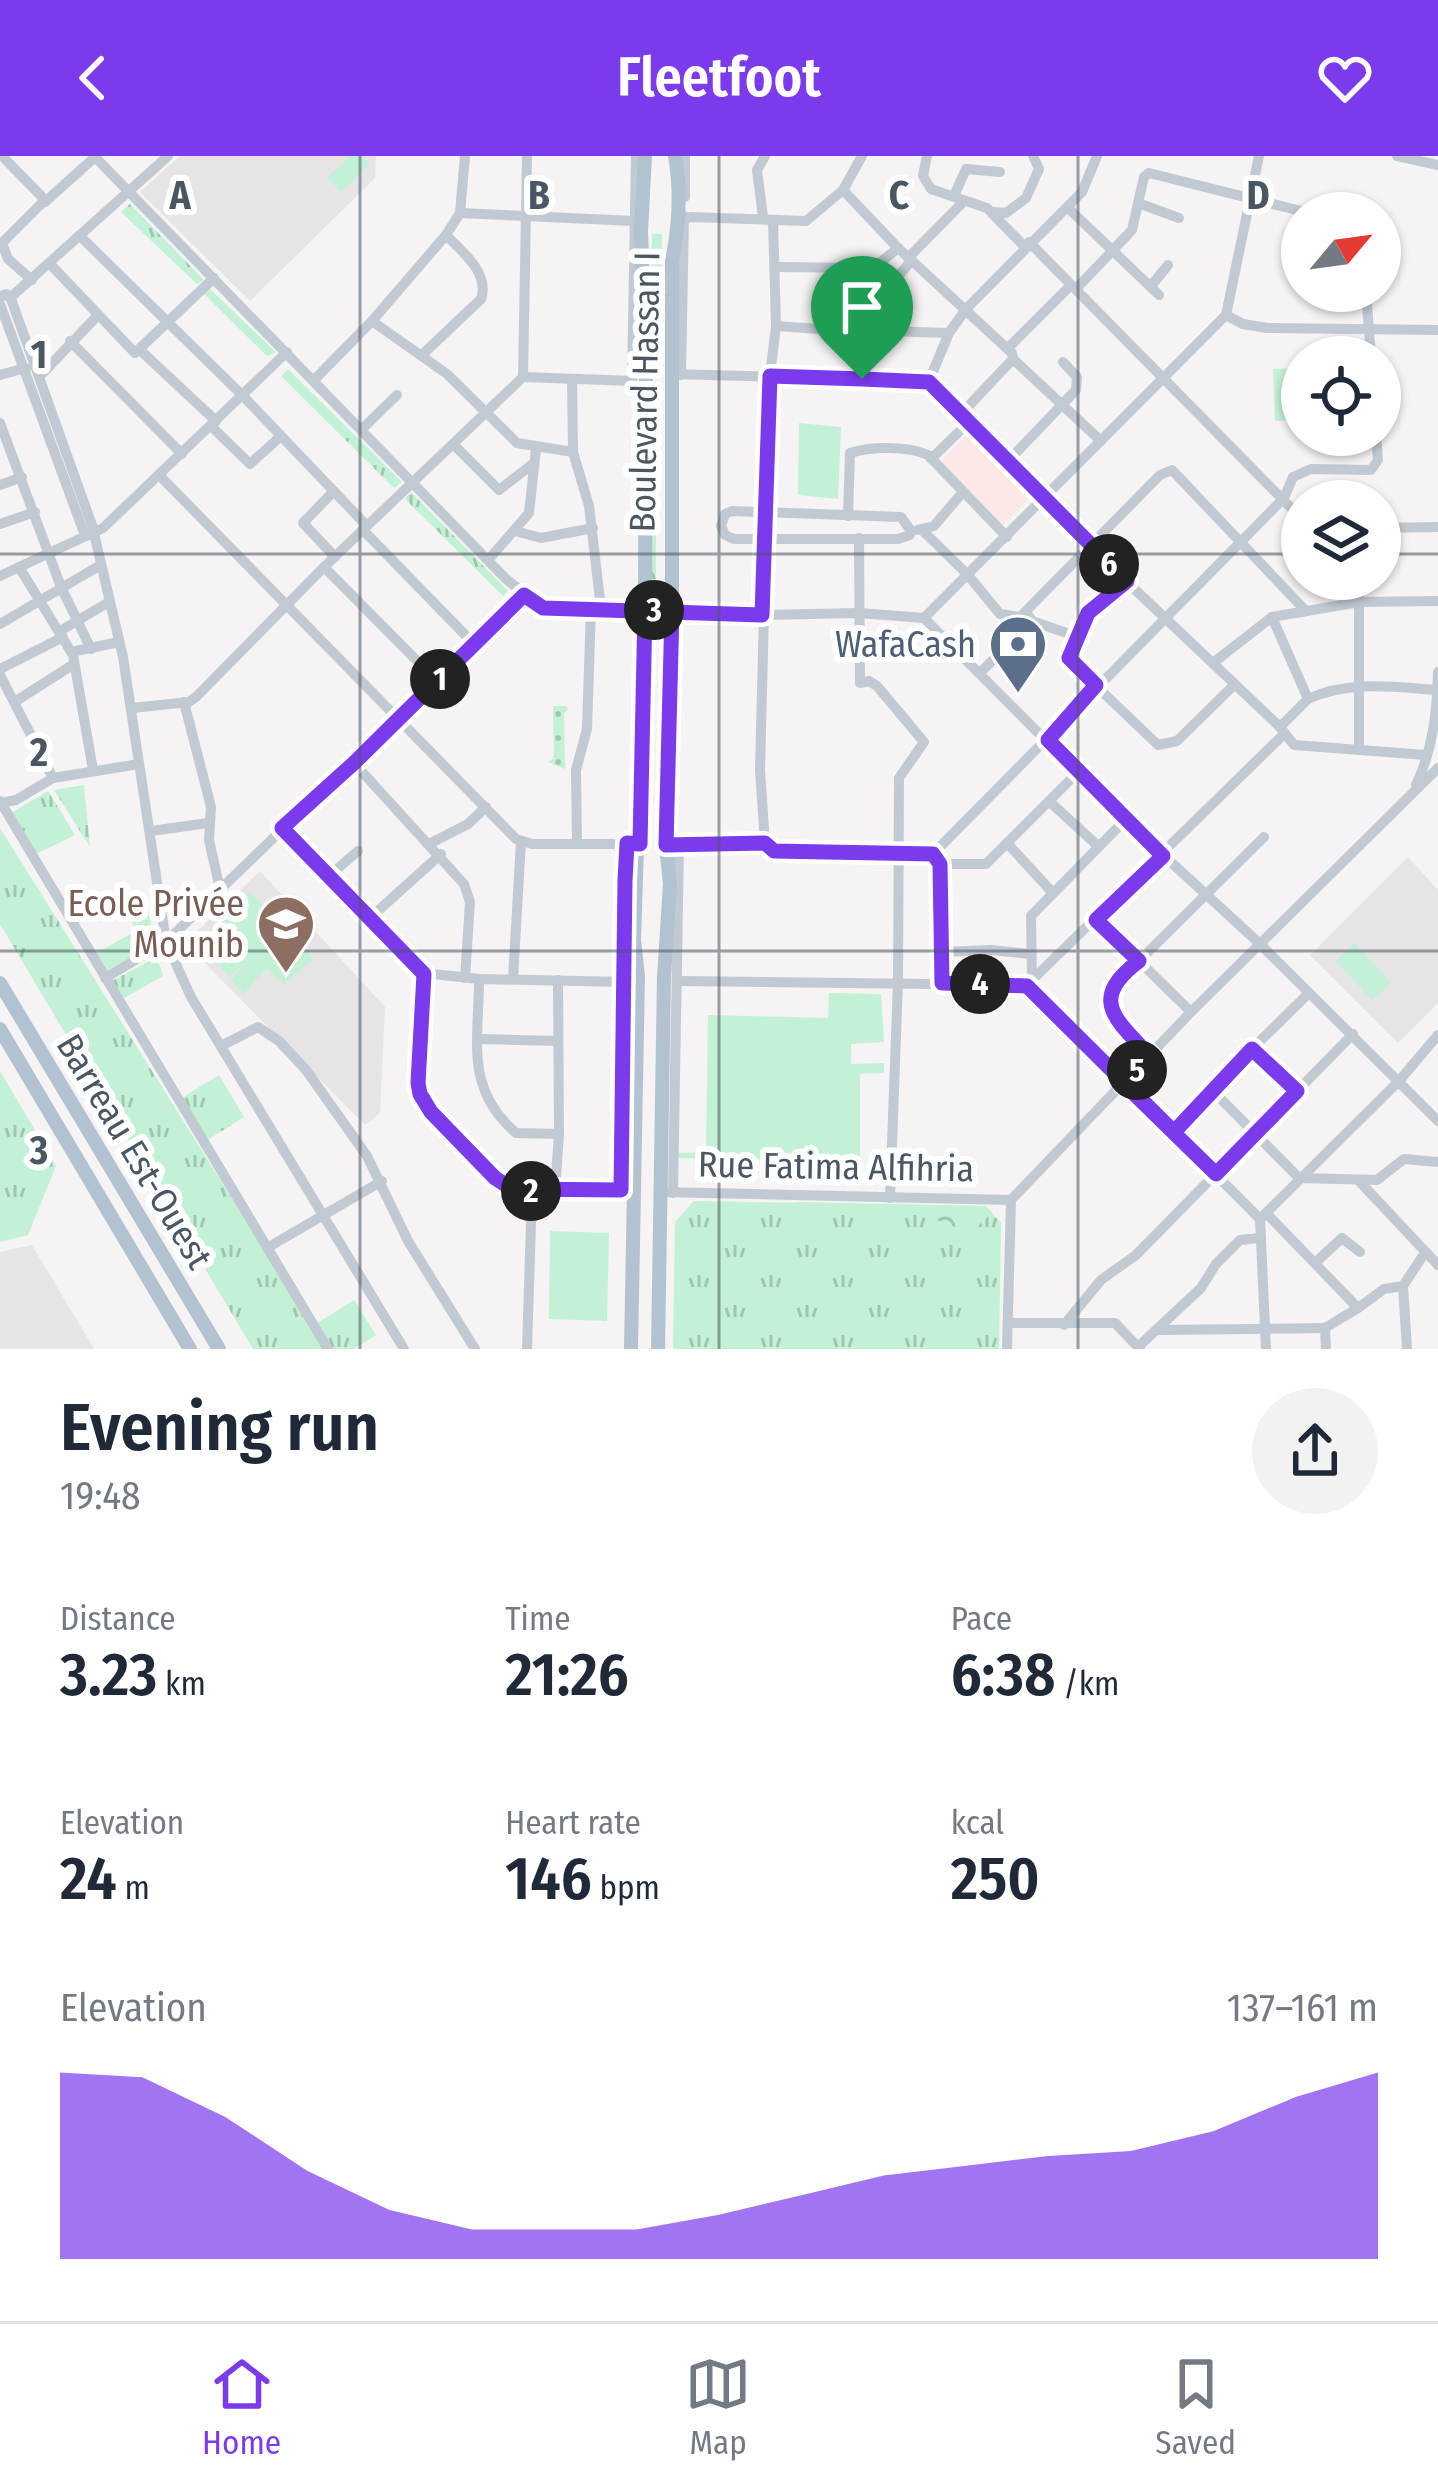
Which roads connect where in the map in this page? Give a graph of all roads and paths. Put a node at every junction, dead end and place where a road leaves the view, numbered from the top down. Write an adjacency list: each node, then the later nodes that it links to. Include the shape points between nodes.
1 (2, 156): 24 (street)
2 (94, 156): 21 (street); 24 (street)
3 (168, 156): 21 (street)
4 (465, 156): 29 (street)
5 (527, 156): 30 (street)
6 (636, 156): 33 (street)
7 (645, 156): 74 (main road, Boulevard Hassan I)
8 (675, 156): 19 (main road, Boulevard Hassan I)
9 (686, 156): 19 (street)
10 (765, 156): 32 (street, via 757,170)
11 (927, 156): 23 (street, via 926,184)
12 (1034, 156): 28 (street, via 1039,169 1026,198)
13 (1097, 156): 27 (street)
14 (1259, 156): 22 (street)
15 (1396, 156): 17 (street)
16 (858, 159): 20 (street)
17 (1438, 165)
18 (1000, 172): 23 (street, via 966,169)
19 (681, 177): 34 (main road, Boulevard Hassan I)
20 (843, 190): 32 (street, via 812,220); 38 (street)
21 (129, 192): 36 (street); 44 (street)
22 (1250, 196): 25 (street, via 1149,173); 26 (street); 51 (street)
23 (959, 199): 28 (street); 40 (street)
24 (45, 200): 45 (street, via 2,243)
25 (1138, 203): 31 (street); 39 (street, via 1132,230)
26 (1281, 205)
27 (1067, 207): 37 (street); 39 (street)
28 (993, 212): 37 (street)
29 (460, 213): 30 (street); 35 (street)
30 (527, 217): 33 (street); 70 (street)
31 (1179, 218)
32 (768, 219): 34 (street); 43 (street)
33 (634, 220): 74 (street)
34 (681, 222): 68 (main road, Boulevard Hassan I, via 672,261)
35 (446, 235): 52 (street); 64 (street, via 485,287)
36 (81, 237): 41 (street); 53 (street)
37 (1027, 244): 46 (street); 48 (street)
38 (898, 248): 40 (street); 43 (street, via 865,268)
39 (1112, 252): 42 (street, via 1155,291); 46 (street)
40 (910, 258): 48 (street); 56 (street, via 887,291 826,298)
41 (50, 264): 45 (street); 50 (street)
42 (1168, 266)
43 (775, 267): 54 (street)
44 (214, 278): 53 (street); 62 (street)
45 (32, 280): 47 (street)
46 (1074, 287): 63 (street); 71 (street)
47 (3, 301): 66 (street)
48 (966, 309): 58 (street); 63 (street)
49 (1368, 312): 55 (street)
50 (98, 315): 60 (street); 61 (street, via 133,352)
51 (1226, 315): 55 (street, via 1267,328); 71 (street)
52 (372, 321): 64 (street); 73 (street)
53 (167, 326): 61 (street); 77 (street)
54 (776, 326): 56 (street); 69 (street)
55 (1369, 328): 57 (street); 59 (street)
56 (820, 329): 58 (street)
57 (1438, 330)
58 (949, 333): 75 (street)
59 (1370, 336)
60 (70, 341): 66 (street); 88 (street)
61 (140, 350): 82 (street)
62 (286, 352): 73 (street); 77 (street)
63 (1011, 353): 78 (street); 80 (street)
64 (423, 354): 79 (street)
65 (1063, 362): 78 (street, via 1078,382)
66 (32, 370): 67 (street); 113 (street, via 83,530)
67 (0, 375)
68 (675, 375): 69 (street); 138 (main road, Boulevard Hassan I)
69 (770, 376): 75 (street); 104 (street)
70 (523, 377): 72 (street); 79 (street)
71 (1165, 378): 85 (street); 100 (street)
72 (572, 379): 74 (street); 87 (street)
73 (314, 380): 83 (street)
74 (639, 381): 136 (main road, Boulevard Hassan I)
75 (929, 382): 80 (street)
76 (397, 395): 83 (street)
77 (243, 396): 82 (street); 84 (street)
78 (1063, 403): 85 (street); 92 (street)
79 (484, 414): 86 (street); 89 (street)
80 (964, 419): 91 (street); 92 (street)
81 (0, 423): 94 (street)
82 (214, 424): 84 (street, via 250,464); 88 (street)
83 (362, 429): 96 (street)
84 (281, 436): 98 (street)
85 (1101, 441): 101 (street)
86 (453, 444): 89 (street, via 499,490); 96 (street)
87 (573, 452): 89 (street); 110 (street)
88 (182, 454): 93 (street)
89 (535, 456): 111 (street, via 532,504)
90 (1378, 456): 95 (street, via 1373,469 1305,470)
91 (932, 459): 99 (street); 105 (street, via 918,451 853,451)
92 (1008, 461): 101 (street)
93 (160, 476): 113 (street); 134 (street)
94 (22, 477): 97 (street); 103 (street)
95 (1292, 480)
96 (413, 482): 108 (street); 121 (street)
97 (0, 485)
98 (334, 491): 108 (street); 120 (street, via 303,523)
99 (963, 492): 112 (street, via 934,526); 115 (street)
100 (1281, 495)
101 (1045, 500): 115 (street); 118 (street)
102 (1281, 501): 117 (street)
103 (35, 512): 106 (street); 119 (street)
104 (765, 515): 105 (street); 114 (street); 114 (street, via 732,511 721,526 730,538)
105 (848, 516): 112 (street, via 901,517)
106 (0, 524)
107 (1438, 527): 109 (street)
108 (365, 528): 120 (street); 150 (street)
109 (1401, 528)
110 (593, 529): 111 (street, via 541,538); 135 (street)
111 (515, 531): 121 (street)
112 (916, 531): 116 (street, via 904,539); 125 (street)
113 (92, 535): 119 (street); 122 (street)
114 (766, 536): 116 (street); 140 (street)
115 (1006, 537): 125 (street)
116 (859, 538): 139 (street)
117 (1240, 538): 118 (street, via 1168,470); 137 (street); 142 (street)
118 (1089, 546): 127 (street); 141 (street)
119 (50, 553): 123 (street); 128 (street)
120 (335, 557): 124 (street)
121 (489, 559): 129 (street)
122 (99, 566): 128 (street); 132 (street)
123 (19, 567): 126 (street); 130 (street)
124 (325, 567): 134 (street); 157 (street)
125 (967, 574): 141 (street, via 1000,614); 144 (street)
126 (0, 576)
127 (1127, 581): 142 (street); 148 (street, via 1093,608)
128 (61, 586): 130 (street); 145 (street)
129 (524, 595): 135 (street, via 543,608); 150 (street)
130 (41, 599): 146 (street); 147 (street)
131 (1438, 601): 133 (street)
132 (109, 602): 145 (street); 149 (street)
133 (1359, 602): 137 (street); 160 (street)
134 (288, 605): 164 (street); 166 (street)
135 (596, 608): 136 (street); 188 (street, via 587,730 576,770)
136 (645, 609): 138 (street); 189 (main road, Boulevard Hassan I)
137 (1304, 609): 143 (street)
138 (672, 610): 140 (street); 191 (main road, Boulevard Hassan I)
139 (860, 613): 140 (street); 144 (street); 194 (street, via 860,683 882,691 923,742 898,778)
140 (762, 615): 187 (street)
141 (1030, 617): 148 (street); 156 (street)
142 (1168, 617): 153 (street); 158 (street)
143 (1272, 617): 153 (street); 162 (street)
144 (924, 618): 156 (street)
145 (78, 620): 147 (street); 151 (street)
146 (0, 624)
147 (61, 634): 152 (street); 154 (street)
148 (1078, 637): 158 (street, via 1070,660)
149 (119, 642): 151 (street); 165 (street)
150 (474, 644): 157 (street)
151 (91, 649): 152 (street)
152 (73, 658): 163 (street); 174 (street)
153 (1213, 664): 159 (street)
154 (0, 672): 163 (street)
155 (1438, 672): 161 (street)
156 (980, 673): 169 (street)
157 (437, 681): 166 (street)
158 (1096, 685): 159 (street, via 1165,746); 169 (street)
159 (1234, 685): 168 (street)
160 (1358, 686): 161 (street); 162 (street); 170 (street)
161 (1437, 690): 167 (street)
162 (1308, 699): 168 (street)
163 (16, 701): 176 (street)
164 (184, 702): 165 (street); 181 (street, via 211,807)
165 (132, 708): 173 (street)
166 (398, 719): 172 (street); 179 (street)
167 (1437, 719): 171 (street)
168 (1282, 730): 170 (street, via 1302,748); 196 (street)
169 (1048, 740): 175 (street); 197 (street)
170 (1358, 750): 171 (street)
171 (1432, 755): 205 (street, via 1412,793)
172 (354, 763): 182 (street); 186 (street)
173 (139, 764): 174 (street); 183 (street)
174 (93, 770): 176 (street)
175 (1079, 771): 178 (street); 180 (street)
176 (53, 778): 177 (street)
177 (0, 802): 210 (street)
178 (1049, 802): 190 (street); 192 (street)
179 (487, 807): 185 (street); 186 (street)
180 (1125, 820): 192 (street); 196 (street)
181 (208, 823): 183 (street); 199 (street)
182 (282, 828): 198 (street); 199 (street)
183 (151, 831): 204 (street)
184 (1264, 837): 201 (street)
185 (520, 842): 188 (street); 213 (street)
186 (431, 843): 195 (street)
187 (765, 843): 191 (street); 194 (street, via 774,851)
188 (577, 844): 189 (street)
189 (633, 844): 216 (street); 246 (main road, Boulevard Hassan I, via 638,976)
190 (1007, 844): 197 (street, via 986,864); 200 (street)
191 (672, 845): 215 (street); 247 (main road, Boulevard Hassan I)
192 (1098, 846): 200 (street)
193 (358, 851): 198 (street)
194 (898, 851): 197 (street); 217 (street)
195 (441, 854): 202 (street); 211 (street, via 470,902)
196 (1163, 856): 201 (street); 203 (street)
197 (937, 859): 206 (street)
198 (329, 876): 202 (street)
199 (220, 890): 204 (street)
200 (1052, 892): 207 (street, via 1031,916)
201 (1207, 894): 205 (street); 208 (street)
202 (370, 919): 209 (street)
203 (1096, 920): 208 (street); 220 (street)
204 (166, 942): 210 (street); 228 (street)
205 (1259, 943): 221 (street); 222 (street)
206 (942, 952): 207 (street); 219 (street)
207 (1030, 954): 220 (street)
208 (1139, 961): 222 (street); 230 (street, via 1110,994 1119,1022)
209 (424, 974): 211 (street); 245 (street, via 420,1094 495,1178)
210 (105, 978): 253 (street)
211 (465, 978): 212 (street)
212 (479, 979): 213 (street); 226 (street)
213 (513, 979): 214 (street)
214 (557, 980): 216 (street); 227 (street)
215 (677, 981): 217 (street); 247 (street)
216 (624, 982): 246 (street)
217 (898, 982): 219 (street); 248 (street)
218 (0, 983): 267 (main road, Barreau Est-Ouest)
219 (942, 983): 220 (street)
220 (1029, 983): 232 (street)
221 (1310, 992): 224 (street); 229 (street)
222 (1191, 1012): 230 (street)
223 (0, 1030): 266 (main road, Barreau Est-Ouest)
224 (1353, 1034): 231 (street); 234 (street)
225 (1438, 1035): 231 (street)
226 (479, 1039): 227 (street); 238 (street, via 479,1084 498,1114 516,1132)
227 (558, 1041): 238 (street)
228 (221, 1046): 242 (street, via 254,1026 279,1041); 250 (street)
229 (1252, 1049): 233 (street); 234 (street)
230 (1150, 1056): 232 (street)
231 (1399, 1081): 235 (street); 241 (street)
232 (1124, 1084): 236 (street); 249 (street)
233 (1211, 1089): 236 (street); 237 (street)
234 (1297, 1091): 237 (street)
235 (1438, 1121)
236 (1174, 1132): 240 (street)
237 (1256, 1133): 240 (street); 241 (street)
238 (559, 1134): 244 (street)
239 (1438, 1162): 243 (street, via 1404,1160 1380,1179)
240 (1216, 1174): 251 (street); 261 (street)
241 (1299, 1178): 243 (street); 251 (street)
242 (382, 1181): 250 (street); 270 (street, via 408,1241)
243 (1360, 1182): 255 (street)
244 (555, 1190): 245 (street); 246 (street)
245 (532, 1191): 271 (street)
246 (627, 1191): 272 (main road, Boulevard Hassan I)
247 (666, 1192): 248 (street, Rue Fatima Alfihria); 273 (main road, Boulevard Hassan I)
248 (890, 1198): 249 (street, Rue Fatima Alfihria)
249 (1011, 1200): 260 (street)
250 (322, 1214): 253 (street); 269 (street)
251 (1264, 1217): 252 (street); 256 (street)
252 (1260, 1238): 263 (street, via 1240,1240); 264 (street)
253 (267, 1248): 268 (street)
254 (1360, 1252): 256 (street, via 1342,1238)
255 (1424, 1254): 257 (street); 258 (street)
256 (1316, 1262): 259 (street)
257 (1438, 1265)
258 (1403, 1286): 259 (street); 277 (street)
259 (1358, 1308): 262 (street)
260 (1008, 1324): 261 (street); 274 (street)
261 (1064, 1324): 265 (street, via 1114,1323)
262 (1325, 1328): 264 (street); 276 (street)
263 (1160, 1330): 264 (street); 265 (street)
264 (1264, 1331): 275 (street)
265 (1139, 1348)
266 (190, 1349)
267 (219, 1349)
268 (328, 1349)
269 (404, 1349)
270 (475, 1349)
271 (527, 1349)
272 (631, 1349)
273 (658, 1349)
274 (1007, 1349)
275 (1266, 1349)
276 (1326, 1349)
277 (1407, 1349)

